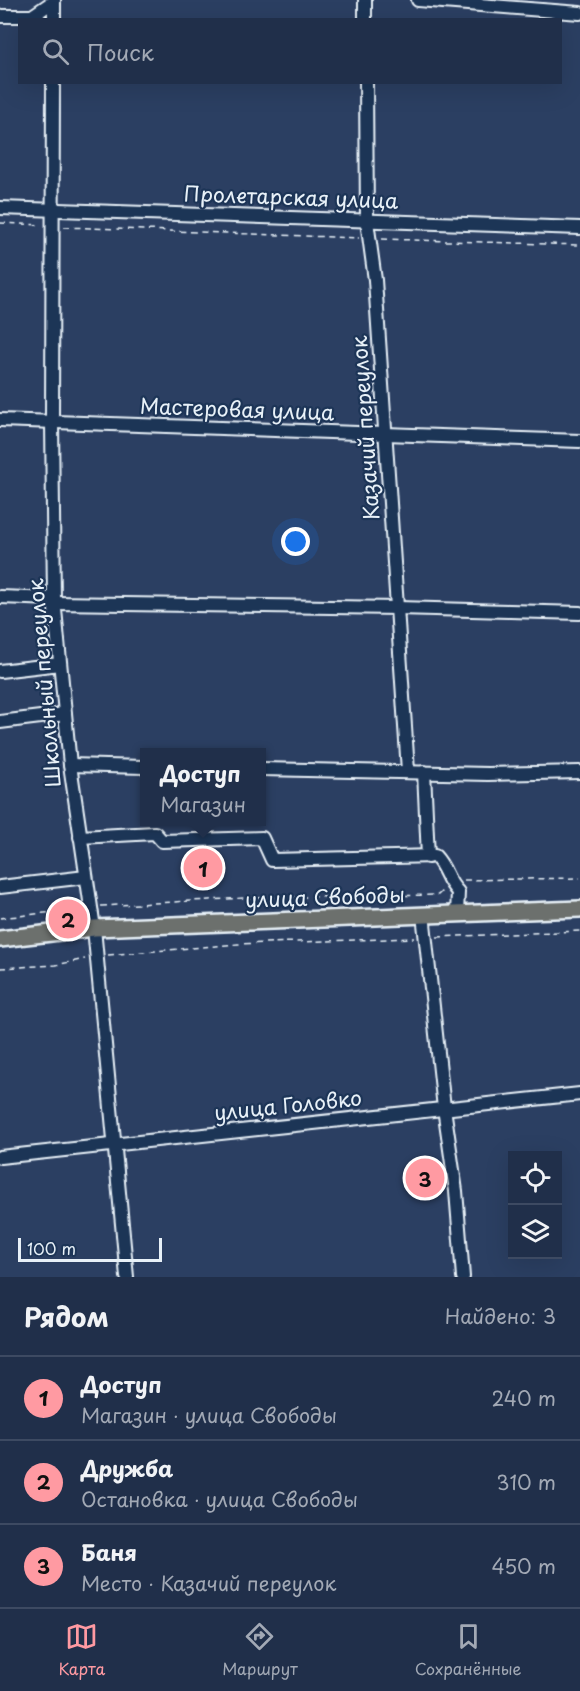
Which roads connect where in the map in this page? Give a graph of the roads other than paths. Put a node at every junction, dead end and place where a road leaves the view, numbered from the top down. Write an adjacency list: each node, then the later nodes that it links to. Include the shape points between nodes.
1 (365, 0): 8 (street)
2 (418, 0): 4 (street)
3 (54, 1): 6 (street); 7 (street)
4 (580, 13)
5 (0, 15): 6 (street)
6 (36, 18)
7 (54, 18)
8 (365, 18)
9 (53, 84): 12 (street, Школьный переулок)
10 (366, 84): 13 (street, Казачий переулок)
11 (0, 208): 12 (street, Пролетарская улица)
12 (52, 208): 13 (street, Пролетарская улица); 16 (street, Школьный переулок)
13 (367, 221): 14 (street, Пролетарская улица); 17 (street, Казачий переулок)
14 (580, 228)
15 (0, 420): 16 (street, Мастеровая улица)
16 (52, 422): 17 (street, Мастеровая улица); 20 (street, Школьный переулок)
17 (386, 435): 18 (street, Мастеровая улица); 21 (street, Казачий переулок)
18 (580, 441)
19 (0, 597): 20 (street)
20 (54, 601): 21 (street); 23 (street, Школьный переулок)
21 (398, 608): 22 (street); 30 (street, Казачий переулок)
22 (580, 613)
23 (60, 664): 24 (street); 25 (street, Школьный переулок)
24 (0, 671)
25 (65, 714): 26 (street); 27 (street, Школьный переулок)
26 (0, 722)
27 (70, 765): 28 (street); 33 (street, Школьный переулок)
28 (140, 767)
29 (266, 769): 30 (street)
30 (408, 771): 31 (street)
31 (424, 772): 32 (street); 34 (street)
32 (580, 772)
33 (80, 837): 34 (street, via 155,833 162,841 262,838 272,860); 35 (street, Школьный переулок)
34 (428, 857): 38 (street, via 435,856 444,866 450,884 458,892)
35 (86, 877): 36 (street); 40 (street, Школьный переулок)
36 (0, 888)
37 (580, 909): 38 (main road, улица Свободы)
38 (458, 913): 39 (main road, улица Свободы)
39 (423, 915): 40 (main road, улица Свободы); 43 (street)
40 (94, 928): 41 (main road, улица Свободы); 44 (street, Школьный переулок)
41 (0, 939)
42 (580, 1094): 43 (street, улица Головко)
43 (444, 1108): 44 (street, улица Головко); 47 (street)
44 (114, 1145): 45 (street, улица Головко); 46 (street, Школьный переулок)
45 (0, 1157)
46 (127, 1277)
47 (463, 1277)

